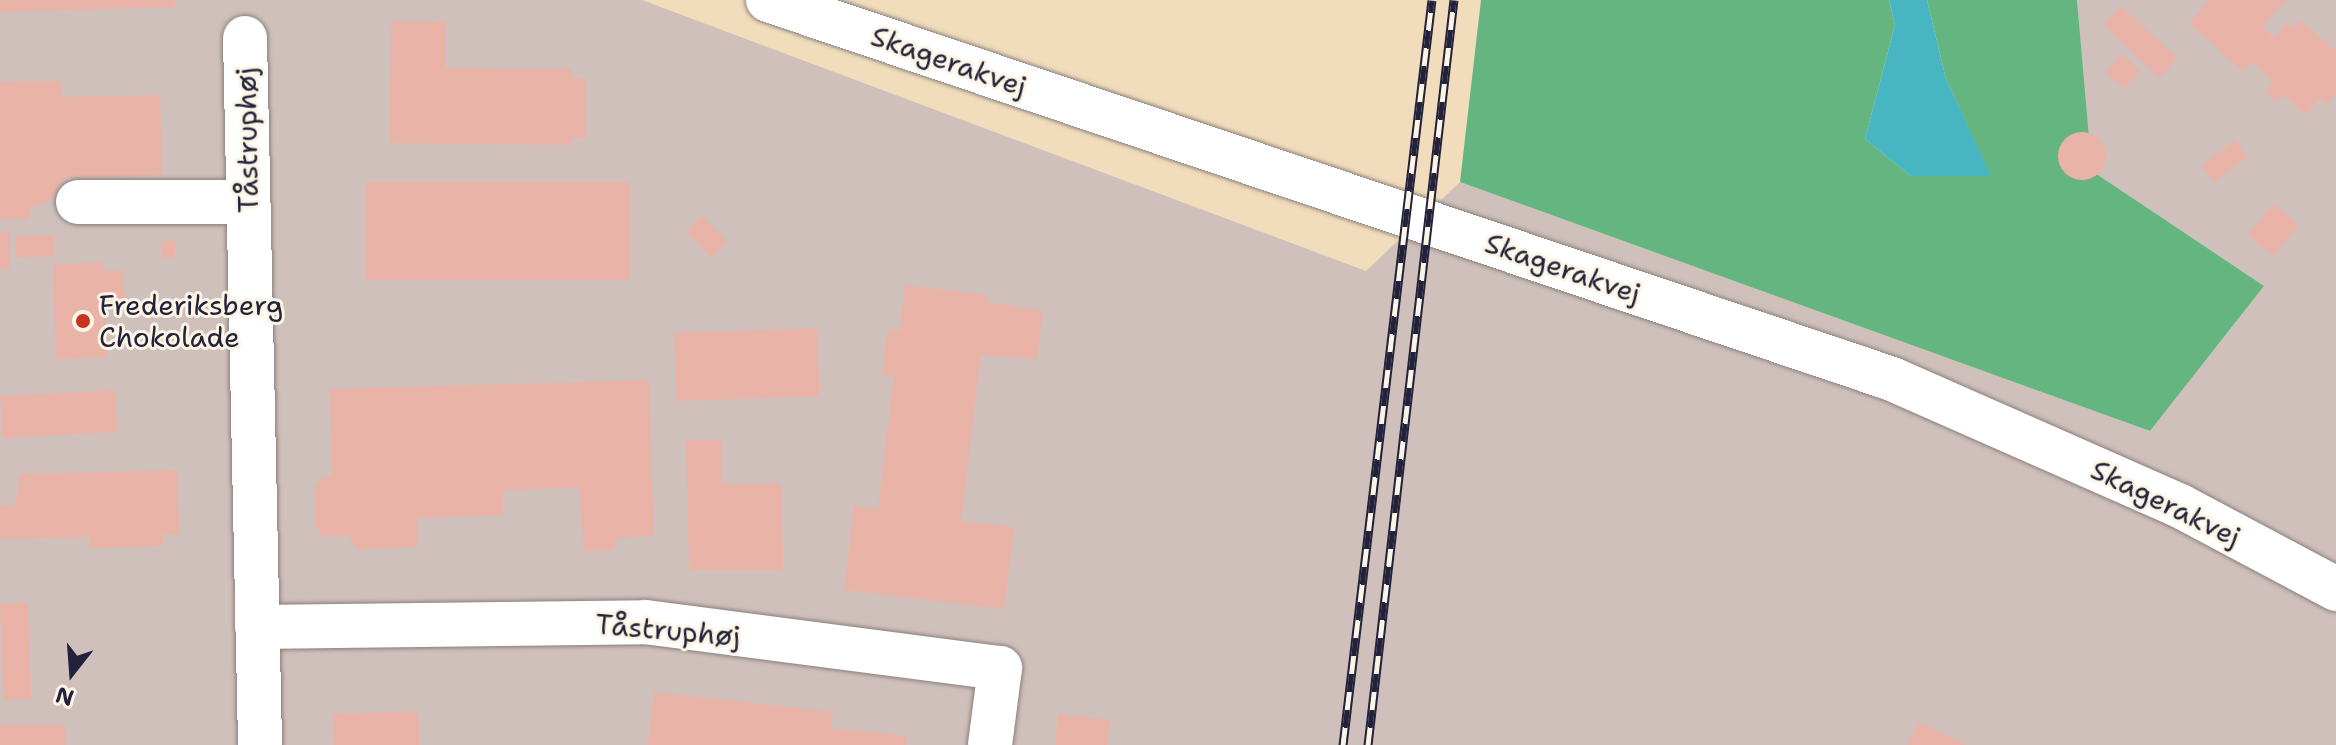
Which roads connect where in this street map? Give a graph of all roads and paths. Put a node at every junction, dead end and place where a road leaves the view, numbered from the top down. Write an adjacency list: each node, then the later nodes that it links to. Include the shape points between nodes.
1 (768, 0): 5 (street, Skagerakvej, via 1892,379 2180,506)
2 (245, 38): 4 (street, Tåstruphøj)
3 (78, 202): 4 (street)
4 (248, 202): 6 (street, Tåstruphøj)
5 (2336, 589)
6 (257, 627): 7 (street, Tåstruphøj); 8 (street, Tåstruphøj, via 645,622 1000,668)
7 (260, 745)
8 (990, 745)

